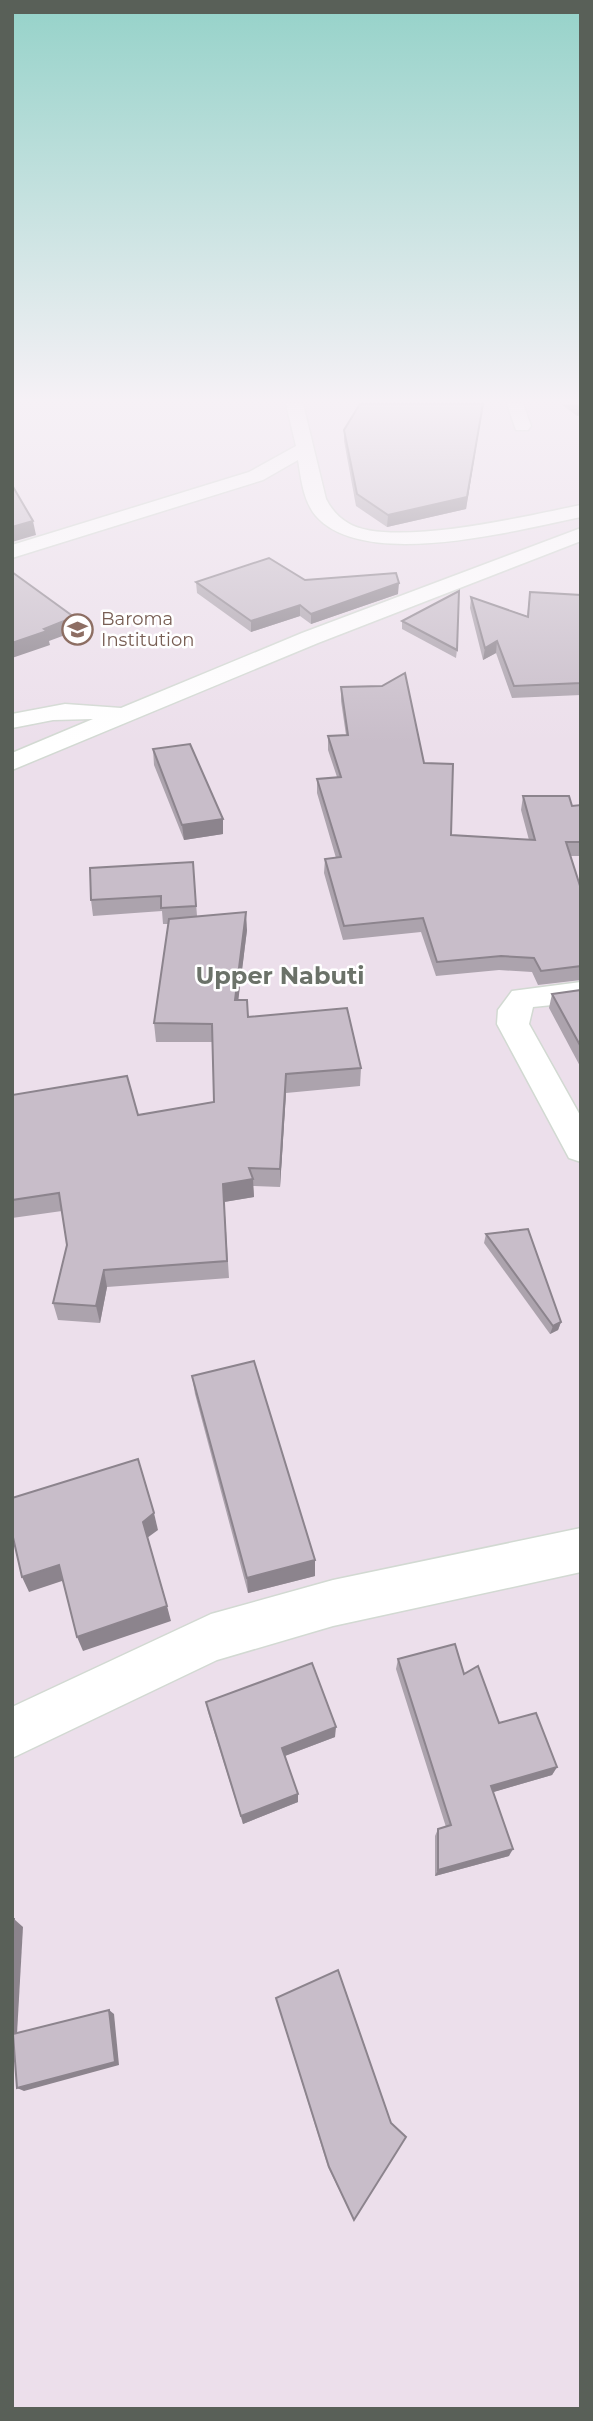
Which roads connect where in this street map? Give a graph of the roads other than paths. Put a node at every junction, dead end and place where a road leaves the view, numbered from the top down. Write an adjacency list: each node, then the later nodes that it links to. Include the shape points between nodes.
1 (124, 517): 5 (street)
2 (328, 517): 3 (street, via 372,538 416,540)
3 (552, 517)
4 (581, 534): 6 (street)
5 (12, 552)
6 (123, 716): 7 (street, via 69,710); 8 (street)
7 (12, 721)
8 (12, 762)
9 (581, 992): 10 (street, via 523,998 514,1010 513,1024)
10 (581, 1149)
11 (581, 1550): 12 (street, via 333,1603 211,1637)
12 (12, 1733)

